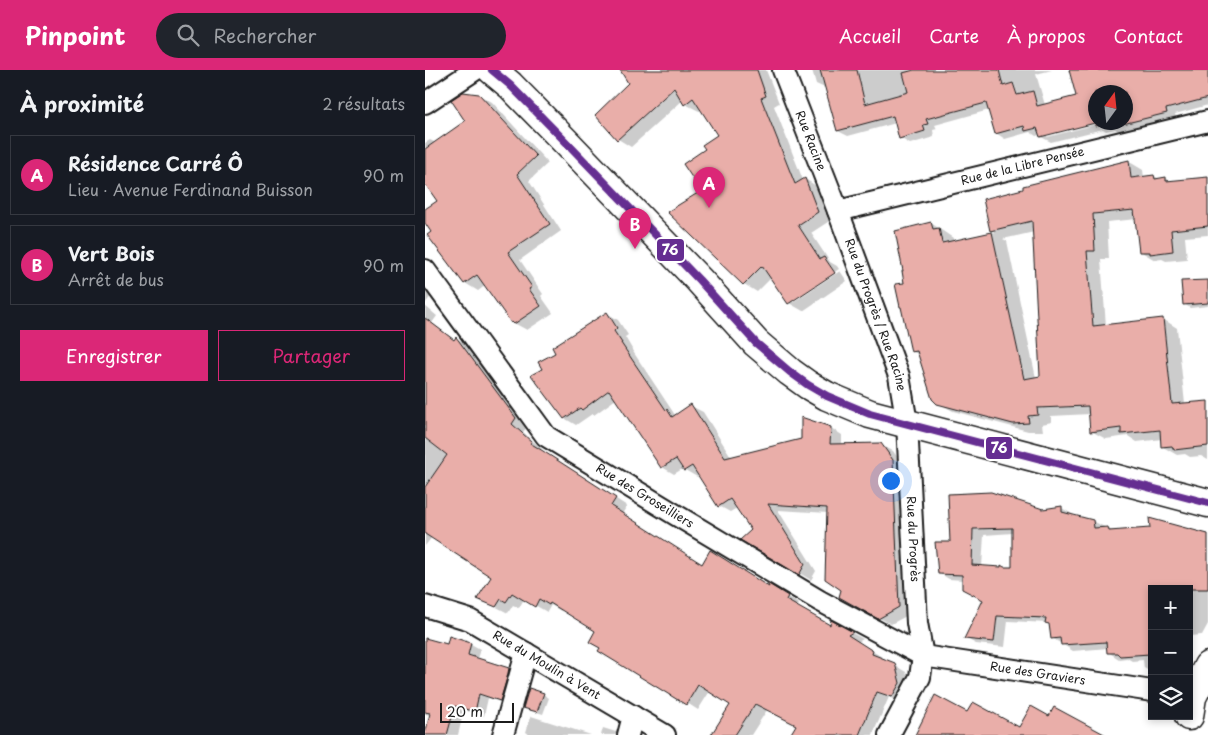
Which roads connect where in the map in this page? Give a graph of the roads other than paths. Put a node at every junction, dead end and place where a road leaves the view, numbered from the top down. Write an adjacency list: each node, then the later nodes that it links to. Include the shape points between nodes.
1 (475, 70): 4 (street)
2 (493, 70): 8 (main road, via 699,280 756,343 790,372 827,396 870,414)
3 (783, 70): 6 (street, Rue Racine)
4 (425, 103)
5 (1208, 121): 6 (street, Rue de la Libre Pensée)
6 (838, 211): 8 (street, Rue du Progrès / Rue Racine, via 899,376)
7 (425, 270): 12 (street, Rue des Groseilliers, via 546,436 820,601)
8 (907, 423): 9 (main road); 12 (street, Rue du Progrès, via 917,623)
9 (1208, 503)
10 (425, 606): 11 (street, Rue du Moulin à Vent, via 470,620)
11 (526, 653): 16 (street, Rue du Moulin à Vent); 17 (street)
12 (923, 656): 14 (street, Rue des Graviers); 19 (street, via 920,677)
13 (1208, 666): 15 (main road)
14 (1148, 690)
15 (1194, 705): 20 (main road)
16 (631, 726): 18 (street, Rue du Moulin à Vent)
17 (503, 735)
18 (665, 735)
19 (889, 735)
20 (1190, 735)

